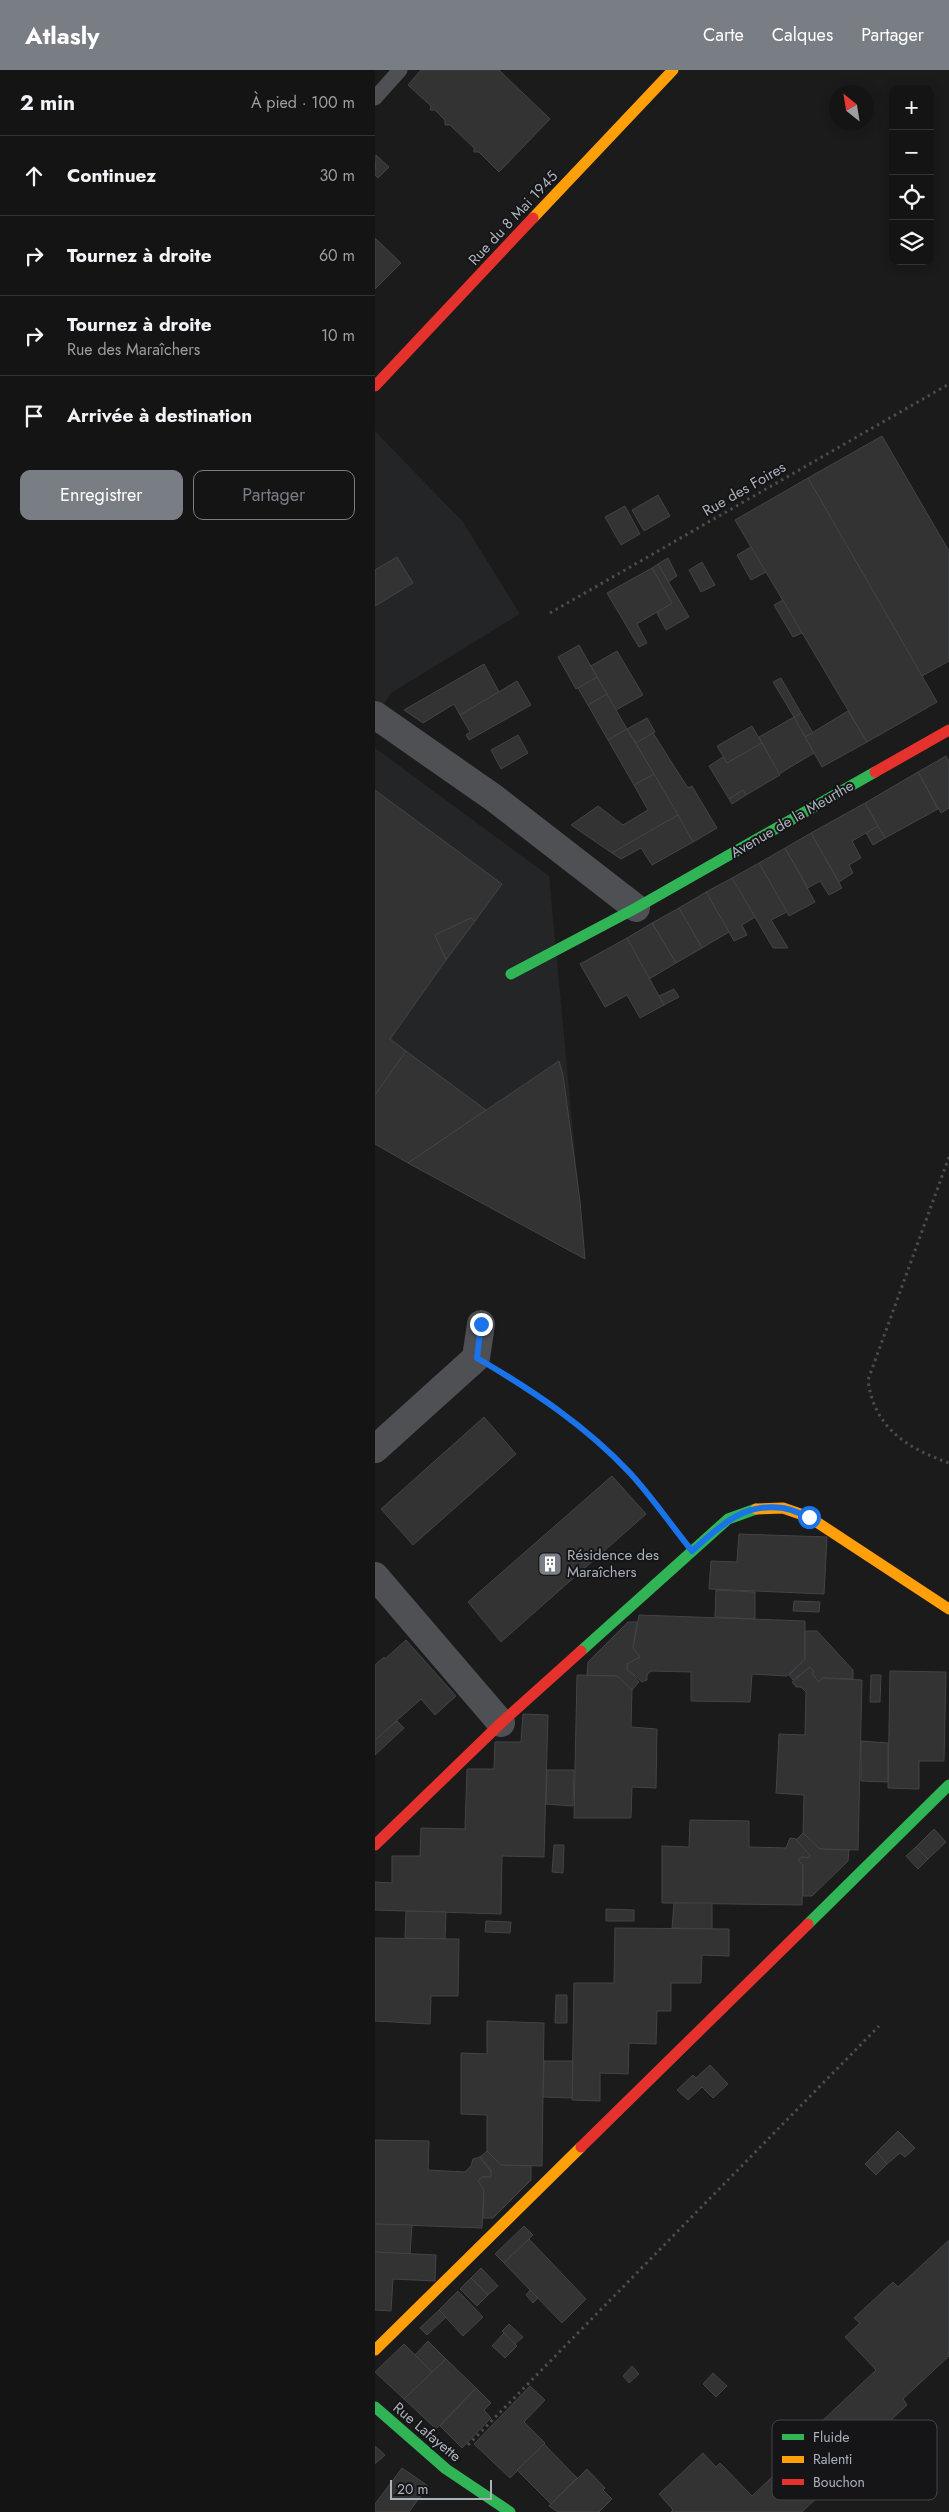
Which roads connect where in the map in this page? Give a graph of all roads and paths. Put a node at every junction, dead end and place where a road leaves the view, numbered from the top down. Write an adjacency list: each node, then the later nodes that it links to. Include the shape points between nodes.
1 (400, 70): 3 (lane)
2 (673, 70): 5 (street, Rue du 8 Mai 1945)
3 (375, 98)
4 (949, 384): 6 (path, Rue des Foires)
5 (375, 386)
6 (550, 613)
7 (375, 715): 9 (street, via 494,798)
8 (949, 730): 9 (street, Avenue de la Meurthe)
9 (636, 908): 10 (street, Avenue de la Meurthe)
10 (511, 974)
11 (949, 1157): 15 (path, via 868,1380 870,1398 883,1422 899,1440)
12 (481, 1324): 13 (street)
13 (477, 1358): 14 (street); 16 (path, via 521,1384 581,1428 630,1473)
14 (375, 1449)
15 (949, 1464)
16 (692, 1551): 18 (street, via 728,1519 761,1508 783,1508 809,1517); 19 (street)
17 (375, 1576): 19 (street)
18 (949, 1609)
19 (501, 1723): 21 (street)
20 (949, 1785): 23 (street)
21 (375, 1845)
22 (879, 2026): 25 (path)
23 (375, 2350)
24 (375, 2407): 26 (street, Rue Lafayette, via 446,2469)
25 (468, 2446)
26 (510, 2512)

